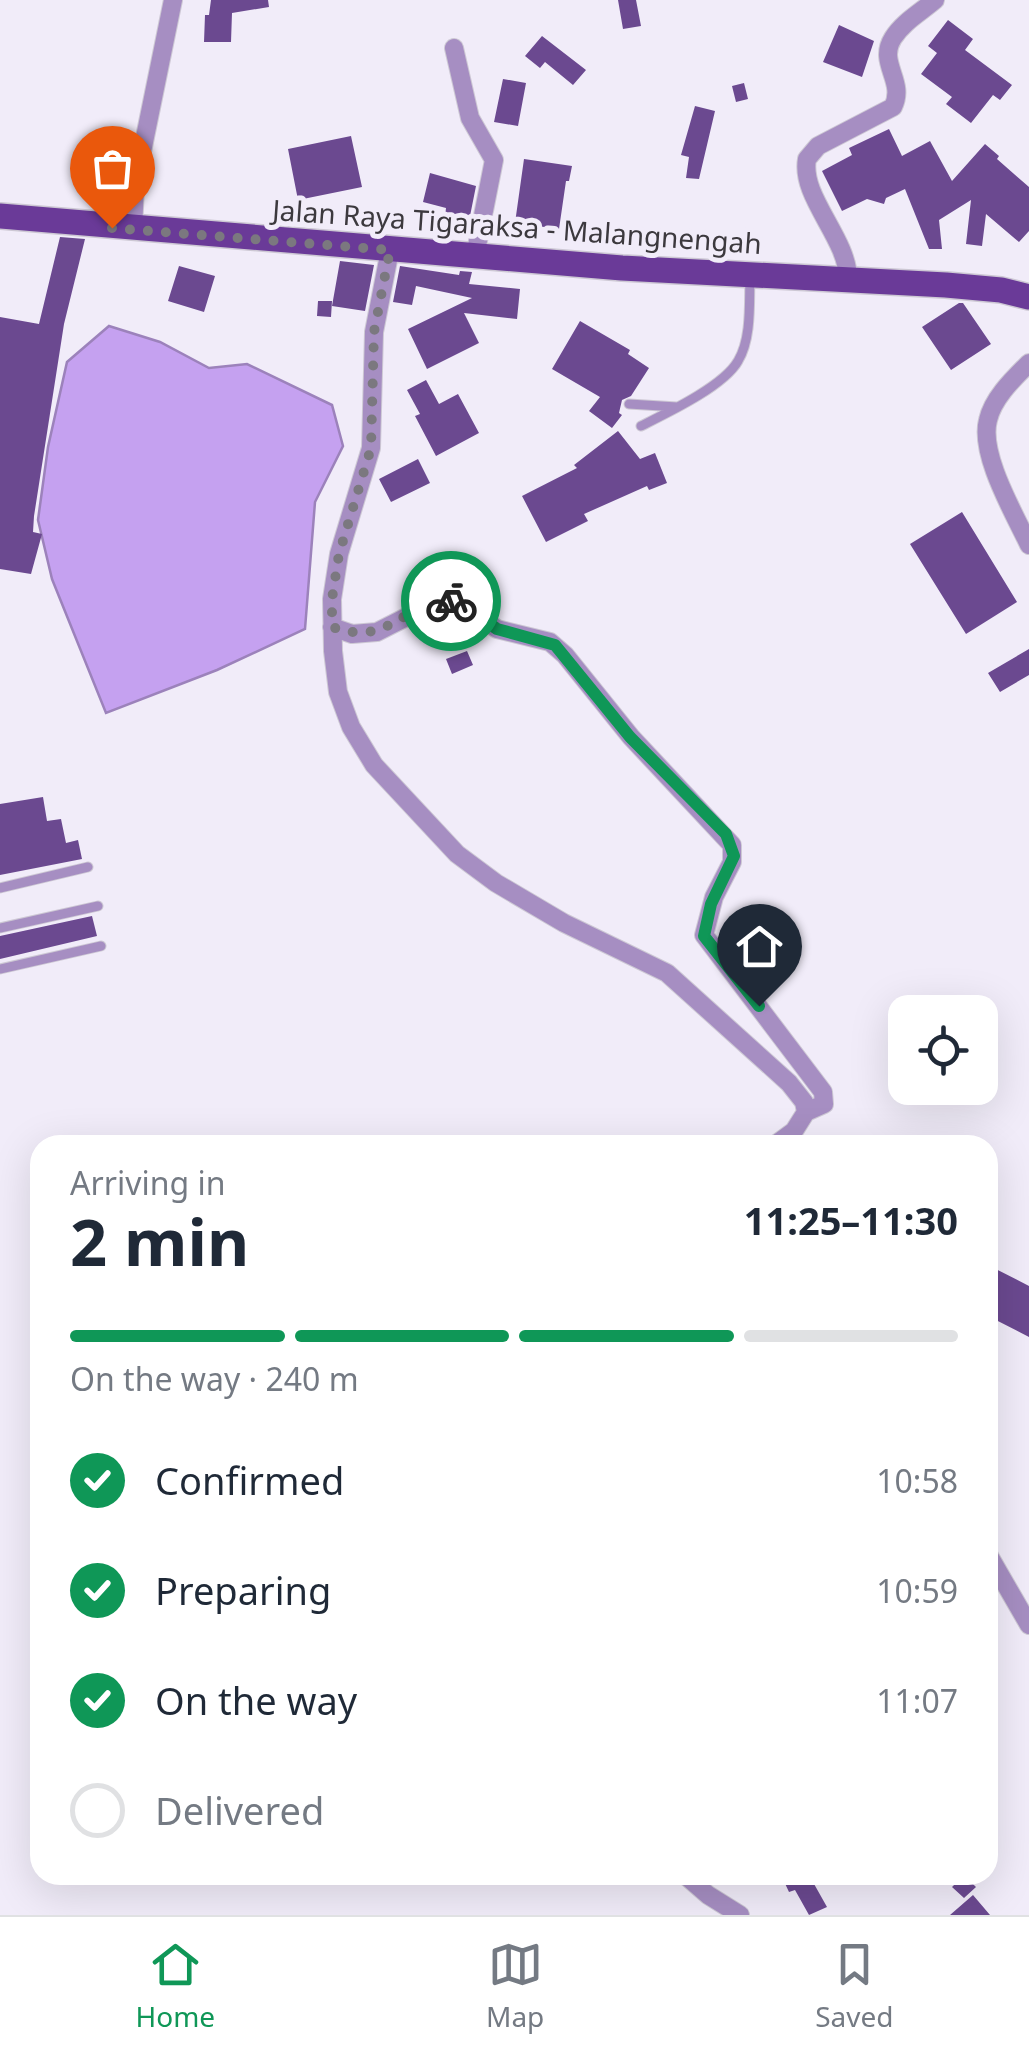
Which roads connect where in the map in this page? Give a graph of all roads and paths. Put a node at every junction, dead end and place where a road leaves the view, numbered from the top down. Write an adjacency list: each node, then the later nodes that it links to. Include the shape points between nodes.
1 (173, 0): 5 (street, via 135,186)
2 (935, 0): 9 (street, via 901,28 887,50 898,90 893,107 807,158 809,179 847,260)
3 (454, 48): 7 (street, via 470,118 494,160)
4 (0, 216): 5 (main road, Jalan Raya Tigaraksa - Malangnengah)
5 (133, 230): 6 (main road, Jalan Raya Tigaraksa - Malangnengah)
6 (390, 250): 7 (main road, Jalan Raya Tigaraksa - Malangnengah); 16 (street, via 374,332 371,448 339,554)
7 (474, 256): 8 (main road, Jalan Raya Tigaraksa - Malangnengah)
8 (750, 274): 9 (main road, Jalan Raya Tigaraksa - Malangnengah); 13 (lane, via 738,361)
9 (848, 279): 10 (main road, Jalan Raya Tigaraksa - Malangnengah)
10 (1029, 297)
11 (1029, 363): 15 (street, via 992,409 986,434)
12 (629, 404): 13 (lane)
13 (677, 407): 14 (lane)
14 (641, 426)
15 (1029, 544)
16 (332, 627): 23 (street, via 338,692 362,748 443,841 545,912 667,973 788,1083); 23 (street, via 377,632 451,601 491,626 544,639 560,650 630,737 730,840 734,856 704,936 823,1092 824,1104)
17 (88, 867): 18 (lane)
18 (0, 888)
19 (98, 906): 20 (lane)
20 (0, 928)
21 (101, 946): 22 (lane)
22 (0, 970)
23 (806, 1112): 24 (street)
24 (789, 1135)
25 (998, 1571): 26 (street)
26 (1029, 1625)
27 (696, 1885): 28 (street)
28 (740, 1915)

